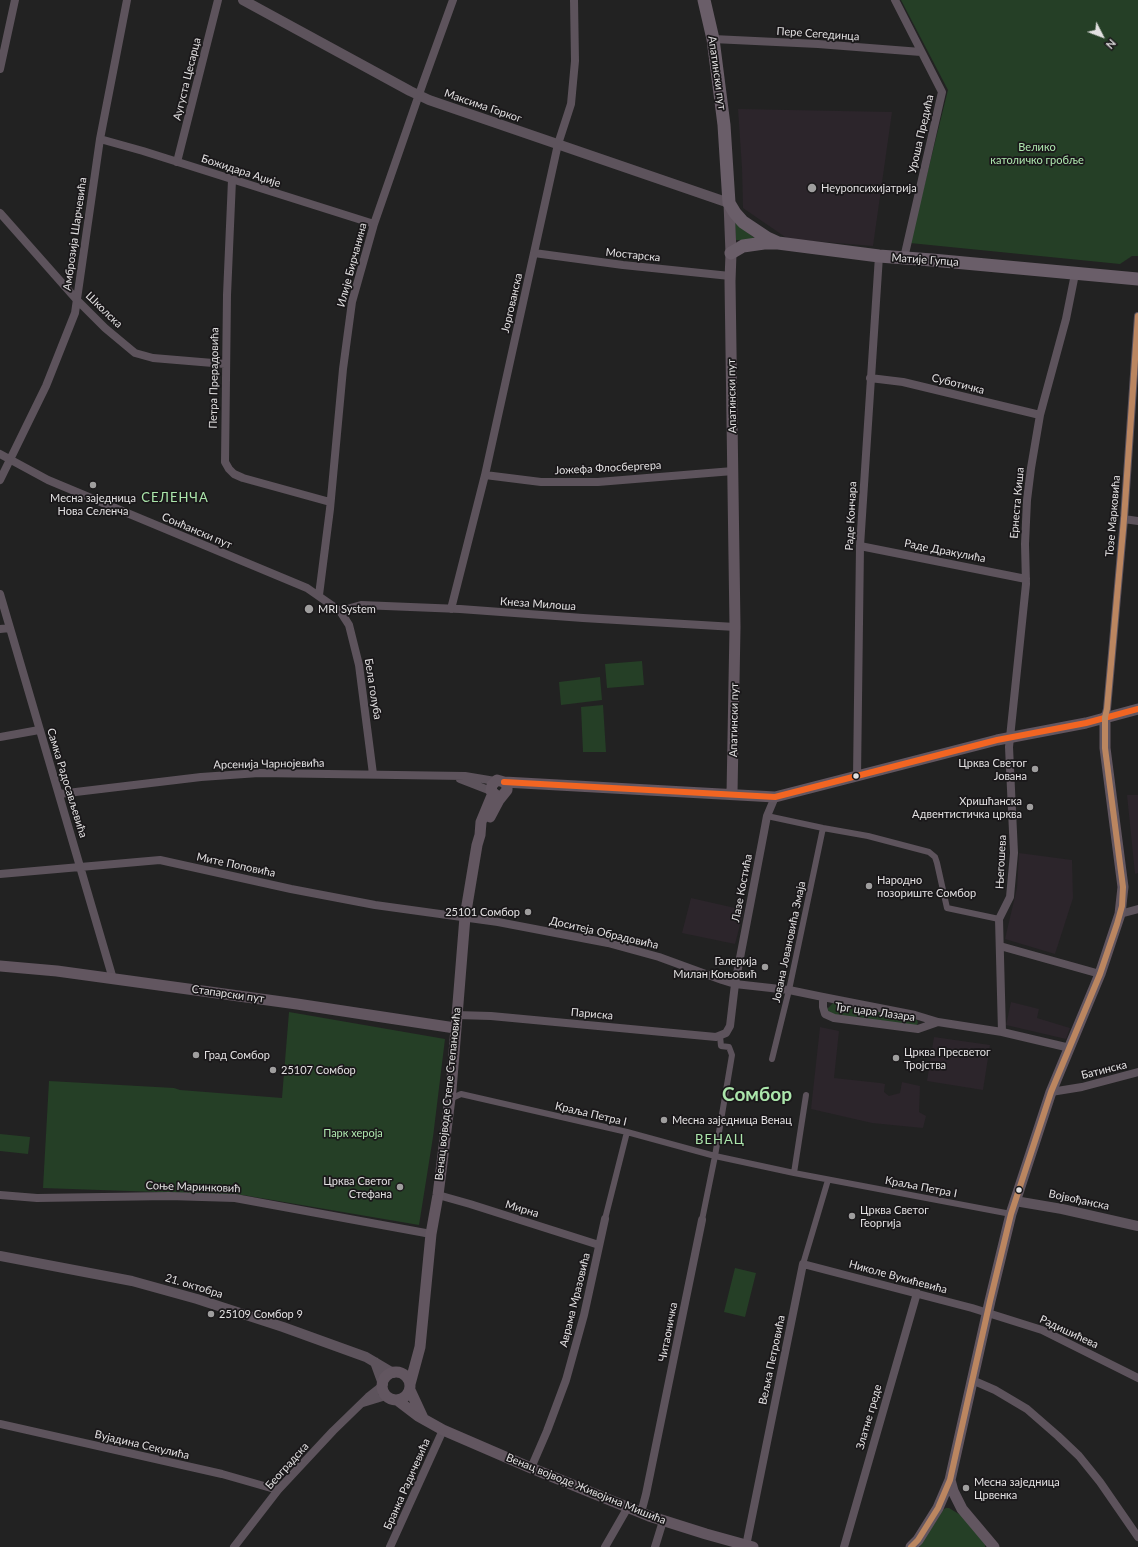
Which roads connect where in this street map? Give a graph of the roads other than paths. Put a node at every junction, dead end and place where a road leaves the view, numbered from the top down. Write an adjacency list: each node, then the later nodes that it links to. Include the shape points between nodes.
1 (15, 0): 11 (street)
2 (127, 0): 13 (street, Амброзија Шарчевића)
3 (218, 0): 15 (street, Аугуста Цесарца)
4 (244, 0): 12 (street, Максима Горког)
5 (453, 0): 12 (street, Илије Бирчанина)
6 (574, 0): 14 (street, Јоргованска, via 574,79 570,104)
7 (704, 0): 9 (main road, Апатински пут)
8 (895, 0): 10 (street, Уроша Предића)
9 (713, 39): 10 (street, Пере Сегединца); 17 (main road, Апатински пут, via 724,125)
10 (921, 52): 24 (street, Уроша Предића, via 942,94)
11 (0, 69)
12 (418, 95): 14 (street, Максима Горког); 19 (street, Илије Бирчанина)
13 (100, 139): 15 (street, Божидара Аџије); 28 (street, Амброзија Шарчевића)
14 (558, 144): 17 (street, Максима Горког); 21 (street, Јоргованска)
15 (177, 162): 16 (street, Божидара Аџије)
16 (232, 180): 19 (street, Божидара Аџије); 30 (street, Петра Прерадовића)
17 (729, 203): 20 (main road, Матије Гупца, via 743,222); 22 (main road, Апатински пут)
18 (0, 213): 28 (street, Школска)
19 (374, 224): 39 (street, Илије Бирчанина, via 352,302)
20 (778, 243): 22 (main road, via 743,246); 23 (main road, Матије Гупца)
21 (534, 253): 26 (street, Мостарска); 37 (street, Јоргованска)
22 (731, 253): 26 (main road, Апатински пут)
23 (879, 256): 24 (main road, Матије Гупца); 31 (street, Раде Кончара)
24 (904, 258): 25 (main road, Матије Гупца)
25 (1075, 274): 27 (main road, Матије Гупца); 33 (street, Ернеста Киша, via 1066,319)
26 (730, 276): 36 (main road, Апатински пут)
27 (1138, 279)
28 (77, 300): 30 (street, Школска, via 106,328 143,356); 35 (street, Амброзија Шарчевића, via 75,313 46,386)
29 (1138, 316): 32 (street, Тозе Марковића)
30 (225, 364): 39 (street, Петра Прерадовића, via 225,462 229,469 244,478)
31 (870, 378): 33 (street, Суботичка, via 903,382); 42 (street, Раде Кончара)
32 (1136, 391): 40 (street, Тозе Марковића)
33 (1040, 415): 43 (street, Ернеста Киша, via 1027,500)
34 (0, 454): 35 (street, Сонћански пут)
35 (9, 460): 38 (street); 45 (street, Сонћански пут, via 48,480)
36 (733, 471): 37 (street, Јожефа Флосбергера, via 569,482 541,482); 48 (main road, Апатински пут)
37 (485, 475): 46 (street, Јоргованска)
38 (0, 480)
39 (330, 502): 45 (street, Илије Бирчанина)
40 (1124, 519): 41 (street); 52 (street, Тозе Марковића)
41 (1138, 521)
42 (860, 546): 43 (street, Раде Дракулића); 57 (street, Раде Кончара)
43 (1026, 579): 55 (street, Ернеста Киша)
44 (0, 594): 49 (street, Самка Радосављевића)
45 (319, 595): 47 (street, Сонћански пут)
46 (451, 609): 47 (street, Кнеза Милоша, via 361,605); 48 (street, Кнеза Милоша)
47 (340, 611): 56 (street, Бела голуба, via 349,625 359,665)
48 (735, 627): 60 (main road, Апатински пут)
49 (10, 628): 50 (street); 53 (street, Самка Радосављевића)
50 (0, 630)
51 (1138, 710): 52 (main road)
52 (1105, 717): 55 (main road); 67 (main road, via 1105,748 1123,887)
53 (39, 730): 54 (street); 59 (street, Самка Радосављевића)
54 (0, 737)
55 (1010, 738): 57 (main road); 69 (street, Његошева, via 1014,853 1010,897)
56 (373, 774): 58 (street, Арсенија Чарнојевића, via 476,778); 59 (street, Арсенија Чарнојевића, via 259,773)
57 (857, 777): 61 (main road)
58 (499, 789): 60 (main road, via 540,788 549,784); 68 (main road, Венац војводе Степе Степановића, via 486,824 481,828)
59 (59, 794): 64 (street, Самка Радосављевића)
60 (732, 794): 61 (main road)
61 (775, 797): 62 (street, Лазе Костића)
62 (767, 816): 63 (street); 74 (street, Лазе Костића)
63 (823, 828): 69 (street, via 868,836 929,852 937,863 947,908); 75 (street, Јована Јовановића Змаја)
64 (81, 868): 65 (street, Мите Поповића); 68 (street, Мите Поповића, via 160,860 375,905); 73 (street, Самка Радосављевића)
65 (0, 874)
66 (1138, 909): 67 (street)
67 (1120, 914): 72 (main road)
68 (465, 917): 74 (street, Доситеја Обрадовића, via 537,928 608,943 659,957); 77 (main road, Венац војводе Степе Степановића)
69 (999, 919): 70 (street, Његошева)
70 (1000, 946): 72 (street); 80 (street, Његошева)
71 (0, 966): 73 (main road, Стапарски пут)
72 (1100, 974): 82 (main road)
73 (113, 978): 79 (main road, Стапарски пут)
74 (735, 984): 75 (street, Доситеја Обрадовића); 81 (street, Лазе Костића, via 730,1026)
75 (789, 990): 76 (street, Доситеја Обрадовића); 83 (street, Јована Јовановића Змаја)
76 (823, 996): 78 (street, Трг цара Лазара); 78 (street, Трг цара Лазара, via 824,1014 834,1018 918,1029)
77 (456, 1015): 79 (main road, Венац војводе Степе Степановића); 81 (street, Париска)
78 (938, 1022): 80 (street, Трг цара Лазара)
79 (455, 1028): 85 (main road, Венац војводе Степе Степановића)
80 (1002, 1032): 82 (street, Трг цара Лазара)
81 (723, 1035): 91 (street, via 721,1046 729,1047 732,1055)
82 (1070, 1048): 86 (main road)
83 (772, 1059)
84 (1138, 1072): 86 (street, Батинска, via 1082,1087)
85 (451, 1081): 87 (street); 89 (main road, Венац војводе Степе Степановића)
86 (1051, 1092): 96 (main road)
87 (461, 1094): 89 (street); 90 (street, Краља Петра I)
88 (806, 1095): 92 (street)
89 (450, 1099): 95 (main road, Венац војводе Степе Степановића)
90 (627, 1132): 91 (street, Краља Петра I); 98 (street, Аврама Мразовића)
91 (715, 1156): 92 (street, Краља Петра I); 99 (street, Читаоничка)
92 (794, 1173): 93 (street, Краља Петра I)
93 (828, 1180): 97 (street, Краља Петра I); 104 (street, Вељка Петровића)
94 (0, 1195): 101 (street, Соње Маринковић, via 37,1198 235,1198)
95 (438, 1195): 101 (main road, Венац војводе Степе Степановића); 102 (street, Мирна)
96 (1015, 1201): 97 (main road); 100 (street, Војвођанска)
97 (1011, 1214): 106 (main road)
98 (605, 1219): 102 (street, Аврама Мразовића)
99 (702, 1220): 123 (street, Читаоничка)
100 (1138, 1226)
101 (431, 1234): 107 (main road, Венац војводе Степе Степановића, via 420,1347)
102 (599, 1245): 117 (street, Аврама Мразовића, via 584,1315 566,1380)
103 (0, 1256): 108 (street, 21. октобра, via 154,1286 283,1327)
104 (803, 1264): 105 (street, Николе Вукићевића); 127 (street, Вељка Петровића)
105 (917, 1293): 106 (street, Николе Вукићевића); 133 (street, Златне греде)
106 (987, 1312): 110 (street, Радишићева, via 1042,1330); 111 (main road)
107 (416, 1361): 109 (main road); 112 (main road, Венац војводе Степе Степановића)
108 (375, 1362): 109 (street, 21. октобра); 113 (street)
109 (394, 1373): 112 (main road, via 405,1376); 113 (main road, via 386,1377)
110 (1138, 1378)
111 (972, 1380): 118 (main road); 125 (street, via 1027,1409 1058,1436 1079,1456 1100,1482)
112 (410, 1387): 113 (main road, via 404,1398); 114 (main road)
113 (387, 1392): 114 (main road, Венац војводе Живојина Мишића); 119 (street, Београдска, via 361,1404)
114 (423, 1418): 116 (main road, Венац војводе Живојина Мишића)
115 (0, 1424): 119 (street, Вујадина Секулића, via 222,1474)
116 (443, 1430): 117 (main road, Венац војводе Живојина Мишића); 130 (street, Бранка Радичевића)
117 (531, 1468): 120 (main road, Венац војводе Живојина Мишића)
118 (950, 1480): 121 (main road); 122 (main road)
119 (278, 1490): 129 (street, Београдска)
120 (628, 1508): 123 (main road, Венац војводе Живојина Мишића); 131 (street)
121 (938, 1508): 122 (main road, via 942,1504 950,1503); 126 (main road)
122 (962, 1509): 128 (main road)
123 (641, 1513): 124 (main road, Венац војводе Живојина Мишића)
124 (663, 1521): 127 (main road, Венац војводе Живојина Мишића); 132 (street)
125 (1138, 1537)
126 (916, 1545)
127 (749, 1546)
128 (992, 1546)
129 (234, 1547)
130 (390, 1547)
131 (605, 1547)
132 (655, 1547)
133 (844, 1547)

